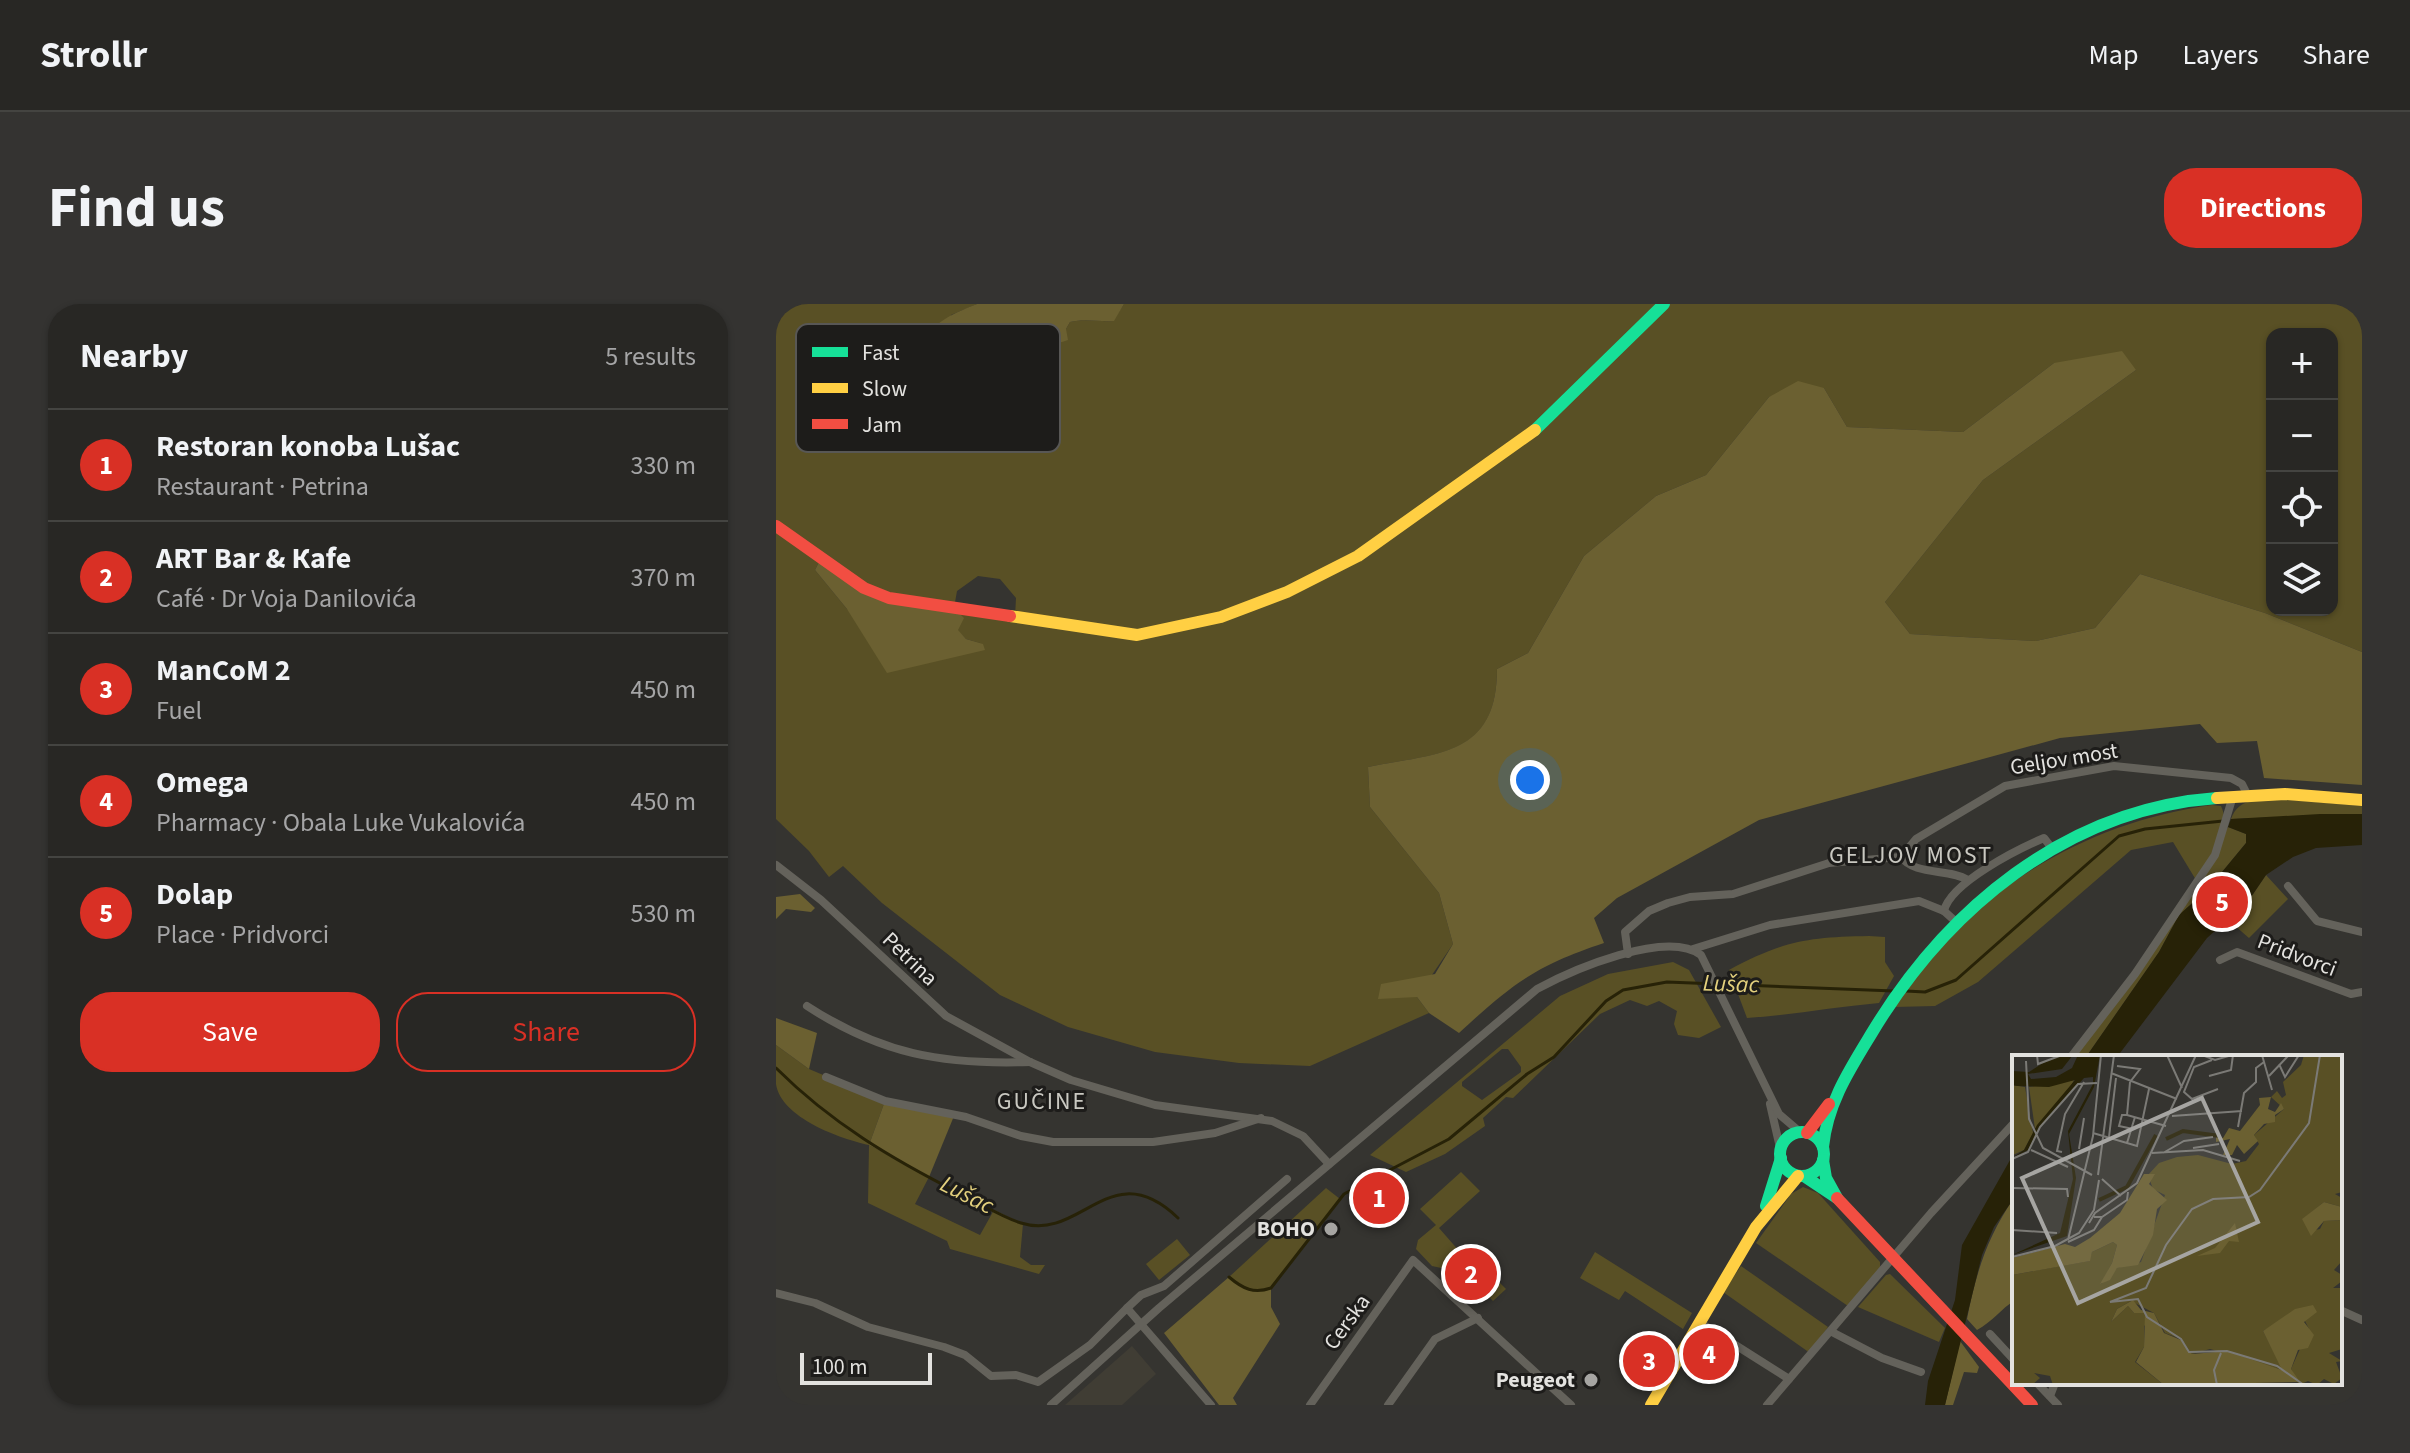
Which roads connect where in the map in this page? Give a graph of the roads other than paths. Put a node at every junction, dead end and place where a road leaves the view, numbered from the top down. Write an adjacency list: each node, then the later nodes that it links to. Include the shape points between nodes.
1 (1664, 304): 2 (street, via 1524,440 1422,513 1346,562 1221,617 1137,635 889,598 864,588)
2 (776, 526)
3 (2247, 794): 4 (street); 5 (street); 7 (street, Geljov most, via 2231,778 2175,771 2114,766 2064,774 1983,796 1916,839)
4 (2233, 795): 6 (street, via 2130,815); 18 (street, via 2215,855)
5 (2362, 800)
6 (2051, 847): 9 (street, via 2044,838); 11 (street)
7 (1901, 857): 9 (street, via 1911,865); 14 (street, via 1829,863 1733,894 1668,903 1625,932)
8 (776, 865): 19 (street, Petrina, via 946,1016)
9 (1968, 880): 11 (street, via 1946,900)
10 (2288, 886): 12 (street, Pridvorci, via 2317,921)
11 (1949, 916): 13 (street, via 1919,901 1770,925); 22 (street, via 1901,983)
12 (2362, 932)
13 (1693, 949): 14 (street, via 1679,946); 21 (street, via 1711,974)
14 (1628, 954): 28 (street, via 1566,973 1537,989)
15 (2220, 960): 16 (street, Pridvorci, via 2237,952 2340,991)
16 (2362, 992)
17 (807, 1006): 19 (street, Petrina, via 836,1025 900,1052 969,1063)
18 (2073, 1055)
19 (1030, 1062): 23 (street, Petrina, via 1155,1105)
20 (826, 1077): 23 (street, via 885,1101 1053,1142 1153,1142 1215,1133)
21 (1767, 1092): 25 (street, via 1780,1115); 27 (street)
22 (1836, 1095): 25 (street); 26 (street)
23 (1262, 1118): 28 (street, Petrina, via 1303,1136)
24 (2012, 1125): 33 (street)
25 (1804, 1133): 26 (street); 27 (street, via 1787,1139)
26 (1823, 1154): 29 (street, via 1816,1171); 31 (street, via 1826,1178)
27 (1781, 1155): 29 (street, via 1787,1170); 32 (street)
28 (1329, 1164): 40 (street)
29 (1801, 1176): 31 (street); 32 (street)
30 (1287, 1179): 35 (street, via 1164,1286 1141,1295)
31 (1837, 1198): 33 (street)
32 (1756, 1227): 39 (street)
33 (1893, 1260): 41 (street); 46 (street)
34 (776, 1293): 35 (street, via 965,1355 991,1376 1016,1375 1038,1382 1090,1345)
35 (1127, 1308): 40 (street)
36 (2342, 1311): 38 (street)
37 (1478, 1318): 51 (street, via 1435,1339); 54 (street, Cerska, via 1413,1260); 55 (street)
38 (2362, 1320)
39 (1699, 1322): 45 (street); 56 (street)
40 (1142, 1324): 52 (street); 53 (street)
41 (1832, 1332): 44 (street); 45 (street)
42 (1990, 1334): 43 (street)
43 (2012, 1358)
44 (1921, 1372)
45 (1789, 1379): 57 (street)
46 (2012, 1384)
47 (2013, 1385): 58 (street)
48 (2039, 1385): 50 (street)
49 (2054, 1385): 50 (street)
50 (2050, 1396): 59 (street)
51 (1392, 1404)
52 (1051, 1405)
53 (1211, 1405)
54 (1310, 1405)
55 (1571, 1405)
56 (1651, 1405)
57 (1767, 1405)
58 (2032, 1405)
59 (2058, 1405)

